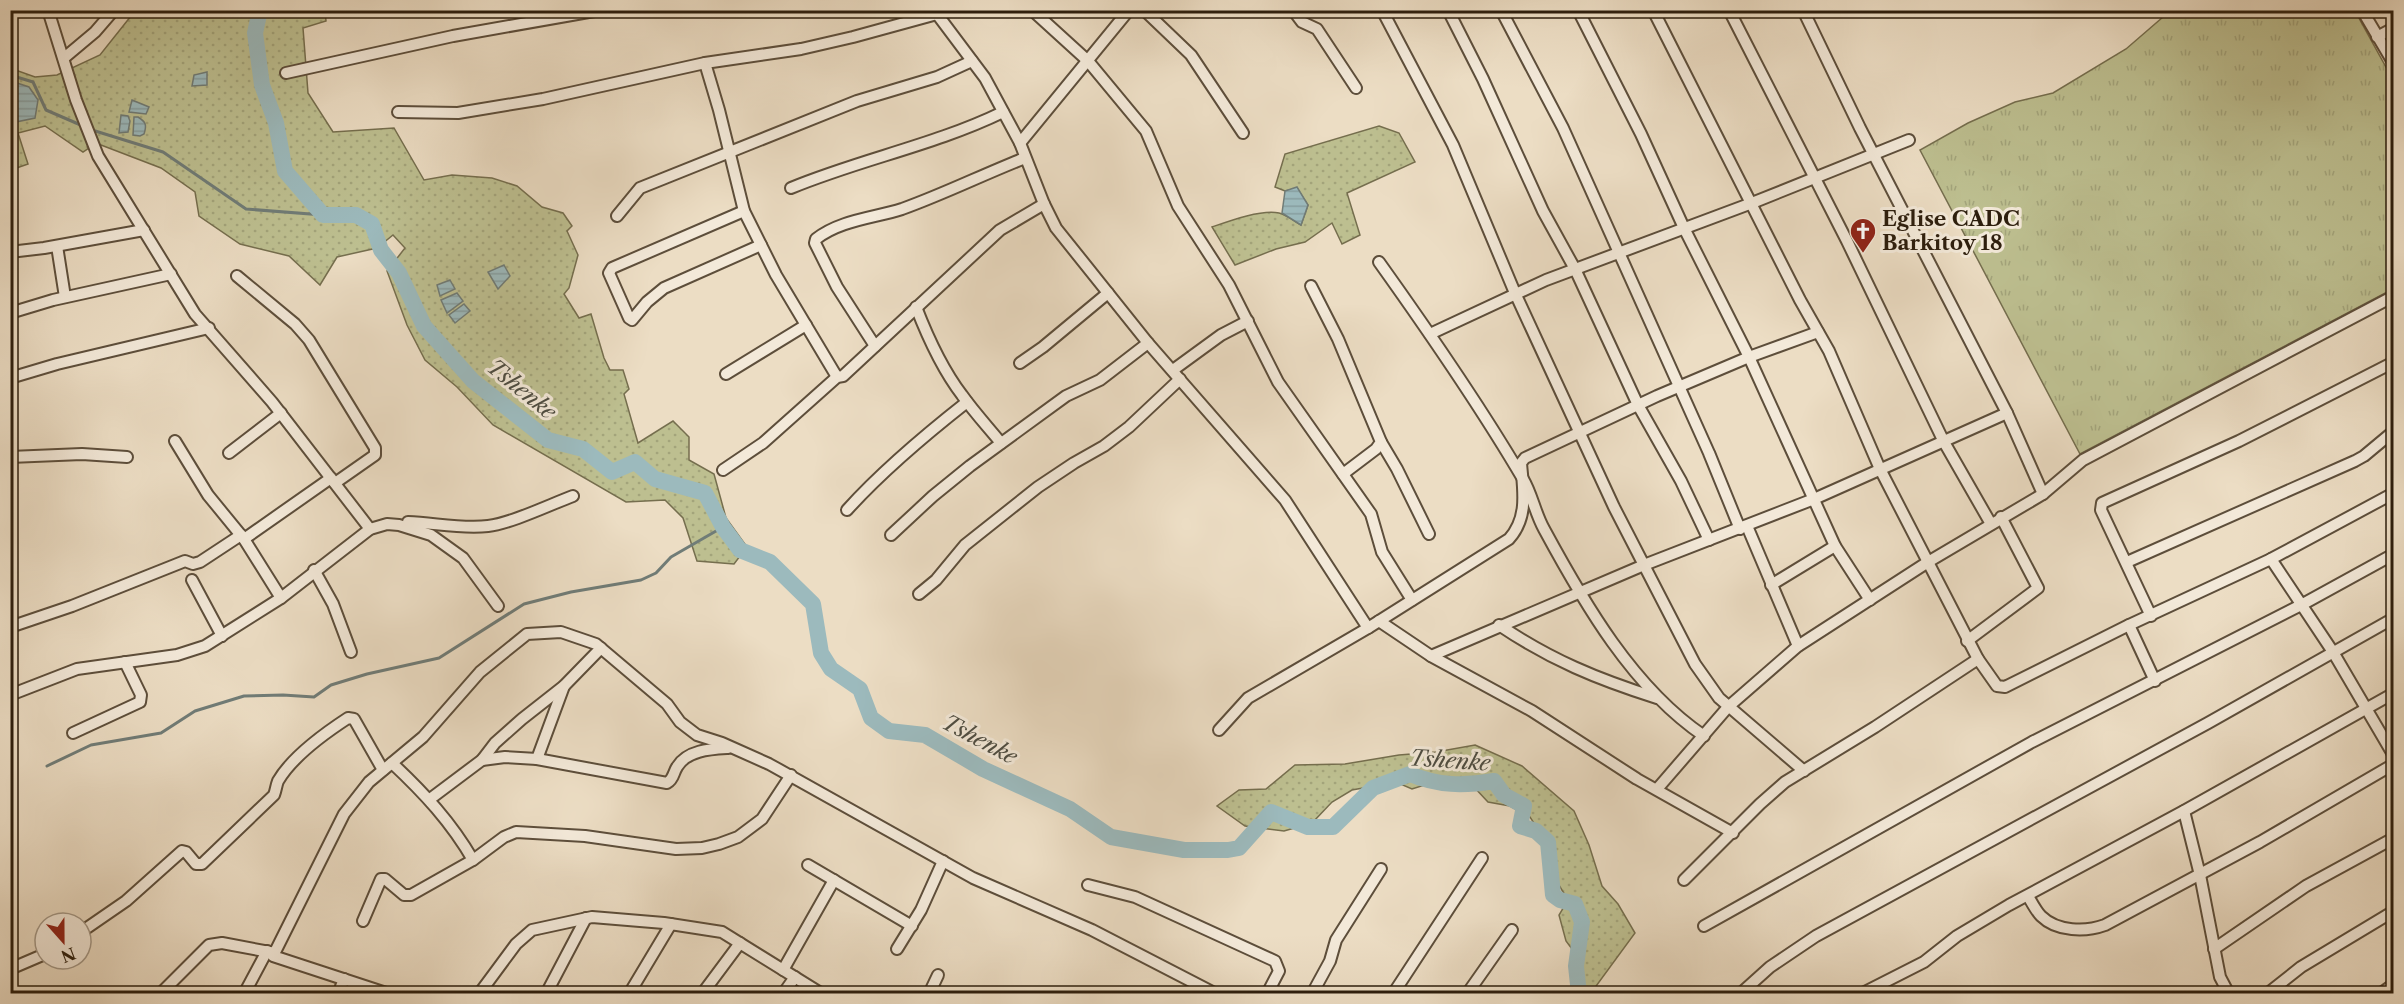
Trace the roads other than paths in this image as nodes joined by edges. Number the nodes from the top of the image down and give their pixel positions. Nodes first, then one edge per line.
1 (48, 10) edge
2 (114, 10) edge
3 (600, 10) edge
4 (1032, 10) edge
5 (1129, 10) edge
6 (1144, 10) edge
7 (1293, 10) edge
8 (1382, 10) edge
9 (1448, 10) edge
10 (1501, 10) edge
11 (1578, 10) edge
12 (1653, 10) edge
13 (1729, 10) edge
14 (1803, 10) edge
15 (2362, 10) edge
16 (935, 12) edge
17 (2394, 28) edge
18 (2377, 37) junction
19 (64, 58) junction
20 (972, 61) junction
21 (1088, 61) junction
22 (705, 63) junction
23 (2394, 64) edge
24 (286, 73) dead end
25 (1356, 88) dead end
26 (398, 112) dead end
27 (1004, 112) junction
28 (1243, 133) dead end
29 (1909, 141) dead end
30 (1020, 143) junction
31 (729, 153) junction
32 (1873, 154) junction
33 (1025, 158) junction
34 (1814, 177) junction
35 (790, 188) dead end
36 (1752, 203) junction
37 (1044, 204) junction
38 (744, 211) junction
39 (617, 216) dead end
40 (1684, 228) junction
41 (144, 230) junction
42 (761, 245) junction
43 (57, 246) junction
44 (10, 252) edge
45 (1617, 252) junction
46 (1379, 262) dead end
47 (1575, 269) junction
48 (171, 274) junction
49 (237, 276) dead end
50 (1311, 286) dead end
51 (1108, 293) junction
52 (1515, 293) junction
53 (2394, 296) edge
54 (66, 297) junction
55 (916, 307) junction
56 (10, 313) edge
57 (1248, 321) junction
58 (806, 325) junction
59 (209, 328) junction
60 (1818, 332) junction
61 (1430, 334) junction
62 (1148, 343) junction
63 (875, 345) junction
64 (1749, 357) junction
65 (2394, 362) edge
66 (1020, 363) dead end
67 (1173, 370) junction
68 (726, 374) dead end
69 (837, 377) junction
70 (10, 378) edge
71 (1180, 379) junction
72 (1678, 387) junction
73 (967, 402) junction
74 (1638, 405) junction
75 (281, 413) junction
76 (2007, 413) junction
77 (2394, 431) edge
78 (1580, 432) junction
79 (175, 441) dead end
80 (1381, 442) junction
81 (1944, 442) junction
82 (1001, 443) junction
83 (229, 453) dead end
84 (10, 457) edge
85 (127, 457) dead end
86 (1880, 469) junction
87 (723, 470) dead end
88 (1343, 474) junction
89 (332, 480) junction
90 (1524, 481) junction
91 (2394, 493) edge
92 (2043, 494) junction
93 (573, 496) dead end
94 (1814, 499) junction
95 (847, 510) dead end
96 (2001, 517) junction
97 (387, 524) junction
98 (1991, 524) junction
99 (1743, 527) junction
100 (370, 529) junction
101 (1429, 534) dead end
102 (891, 535) dead end
103 (242, 537) junction
104 (1709, 540) junction
105 (1835, 546) junction
106 (2394, 554) edge
107 (2271, 559) junction
108 (1928, 562) junction
109 (2127, 562) junction
110 (1644, 565) junction
111 (314, 570) junction
112 (192, 580) dead end
113 (1771, 585) junction
114 (1580, 592) junction
115 (919, 594) dead end
116 (281, 598) junction
117 (1413, 600) junction
118 (1870, 600) junction
119 (2303, 604) junction
120 (498, 606) dead end
121 (2151, 616) junction
122 (2394, 618) edge
123 (1379, 621) junction
124 (1499, 625) junction
125 (2129, 625) junction
126 (10, 627) edge
127 (1368, 628) junction
128 (222, 636) junction
129 (1967, 641) junction
130 (1798, 646) junction
131 (601, 648) junction
132 (351, 652) dead end
133 (2333, 652) junction
134 (1431, 656) junction
135 (1978, 659) junction
136 (125, 662) junction
137 (2155, 681) junction
138 (564, 686) junction
139 (2394, 693) edge
140 (10, 695) edge
141 (1657, 698) junction
142 (1728, 706) junction
143 (2366, 709) junction
144 (1219, 730) dead end
145 (74, 733) dead end
146 (1704, 736) junction
147 (732, 747) junction
148 (2394, 756) edge
149 (537, 759) junction
150 (482, 760) junction
151 (2394, 764) edge
152 (387, 766) junction
153 (1804, 771) junction
154 (791, 775) junction
155 (1658, 788) junction
156 (430, 799) junction
157 (2184, 811) junction
158 (1733, 833) junction
159 (2394, 838) edge
160 (1482, 858) dead end
161 (472, 860) junction
162 (943, 861) junction
163 (808, 865) dead end
164 (1381, 868) dead end
165 (2200, 875) junction
166 (834, 880) junction
167 (1684, 880) dead end
168 (1088, 885) dead end
169 (2028, 897) junction
170 (2394, 911) edge
171 (586, 918) junction
172 (363, 921) dead end
173 (93, 924) edge
174 (671, 924) junction
175 (912, 926) junction
176 (1704, 926) dead end
177 (1512, 930) dead end
178 (740, 943) junction
179 (897, 949) dead end
180 (2214, 949) junction
181 (271, 952) junction
182 (33, 959) edge
183 (10, 969) edge
184 (783, 969) junction
185 (938, 975) dead end
186 (795, 977) junction
187 (344, 979) junction
188 (2394, 984) edge
189 (160, 993) edge
190 (244, 993) edge
191 (338, 993) edge
192 (389, 993) edge
193 (479, 993) edge
194 (546, 993) edge
195 (629, 993) edge
196 (702, 993) edge
197 (783, 993) edge
198 (822, 993) edge
199 (929, 993) edge
200 (1216, 993) edge
201 (1267, 993) edge
202 (1312, 993) edge
203 (1393, 993) edge
204 (1467, 993) edge
205 (1740, 993) edge
206 (1861, 993) edge
207 (2229, 993) edge
208 (2267, 993) edge
209 (2379, 993) edge

1 - 19 street
2 - 19 street
3 - 24 street
4 - 21 street
5 - 21 street
6 - 28 street
7 - 25 street
8 - 52 street
9 - 47 street
10 - 45 street
11 - 40 street
12 - 36 street
13 - 34 street
14 - 32 street
15 - 18 street
16 - 20 street
16 - 22 street
17 - 18 street
18 - 23 street
19 - 41 street
20 - 27 street
20 - 31 street
21 - 30 street
21 - 57 street
22 - 26 street
22 - 31 street
27 - 30 street
27 - 35 street
29 - 32 street
30 - 33 street
31 - 38 street
31 - 39 street
32 - 34 street
32 - 76 street
33 - 37 street
33 - 63 street
34 - 36 street
34 - 81 street
36 - 40 street
36 - 60 street
37 - 51 street
37 - 55 street
38 - 42 street
38 - 42 street
40 - 45 street
40 - 64 street
41 - 43 street
41 - 48 street
42 - 58 street
43 - 44 street
43 - 54 street
45 - 47 street
45 - 72 street
46 - 61 street
47 - 52 street
47 - 74 street
48 - 54 street
48 - 59 street
49 - 89 street
50 - 80 street
51 - 62 street
51 - 66 street
52 - 61 street
52 - 78 street
53 - 92 street
54 - 56 street
55 - 63 street
55 - 73 street
57 - 67 street
57 - 88 street
58 - 68 street
58 - 69 street
59 - 70 street
59 - 75 street
60 - 64 street
60 - 86 street
61 - 90 street
62 - 67 street
62 - 82 street
63 - 69 street
64 - 72 street
64 - 94 street
65 - 109 street
67 - 71 street
69 - 87 street
71 - 115 street
71 - 127 street
72 - 74 street
72 - 99 street
73 - 82 street
73 - 95 street
74 - 78 street
74 - 104 street
75 - 83 street
75 - 89 street
76 - 81 street
76 - 92 street
77 - 109 street
78 - 90 street
78 - 110 street
79 - 103 street
80 - 88 street
80 - 101 street
81 - 86 street
81 - 98 street
82 - 102 street
84 - 85 street
86 - 94 street
86 - 108 street
88 - 117 street
89 - 100 street
89 - 103 street
90 - 114 street
90 - 117 street
91 - 107 street
92 - 96 street
93 - 97 street
94 - 99 street
94 - 105 street
96 - 98 street
96 - 129 street
97 - 100 street
97 - 120 street
98 - 108 street
99 - 104 street
99 - 113 street
100 - 111 street
103 - 116 street
103 - 126 street
104 - 110 street
105 - 113 street
105 - 118 street
106 - 119 street
107 - 119 street
107 - 121 street
108 - 118 street
108 - 129 street
109 - 121 street
110 - 114 street
110 - 142 street
111 - 116 street
111 - 132 street
112 - 128 street
113 - 130 street
114 - 124 street
114 - 141 street
116 - 128 street
117 - 123 street
118 - 130 street
119 - 133 street
119 - 137 street
121 - 125 street
122 - 133 street
123 - 127 street
123 - 134 street
124 - 134 street
124 - 141 street
125 - 135 street
125 - 137 street
127 - 144 street
128 - 136 street
129 - 135 street
130 - 142 street
131 - 138 street
131 - 147 street
131 - 152 street
133 - 143 street
133 - 205 street
134 - 155 street
135 - 153 street
136 - 140 street
136 - 145 street
137 - 176 street
138 - 149 street
138 - 150 street
139 - 143 street
141 - 146 street
142 - 146 street
142 - 153 street
143 - 148 street
143 - 157 street
146 - 155 street
147 - 149 street
147 - 154 street
149 - 150 street
150 - 156 street
151 - 165 street
152 - 156 street
152 - 173 street
152 - 181 street
153 - 158 street
154 - 161 street
154 - 162 street
155 - 158 street
156 - 161 street
157 - 165 street
157 - 169 street
158 - 167 street
159 - 180 street
160 - 203 street
161 - 172 street
162 - 175 street
162 - 200 street
163 - 166 street
164 - 202 street
165 - 169 street
165 - 180 street
166 - 175 street
166 - 184 street
168 - 201 street
169 - 206 street
170 - 208 street
171 - 174 street
171 - 193 street
171 - 194 street
174 - 178 street
174 - 195 street
175 - 179 street
177 - 204 street
178 - 184 street
178 - 196 street
180 - 207 street
181 - 187 street
181 - 189 street
181 - 190 street
182 - 183 street
184 - 186 street
185 - 199 street
186 - 197 street
186 - 198 street
187 - 191 street
187 - 192 street
188 - 209 street

